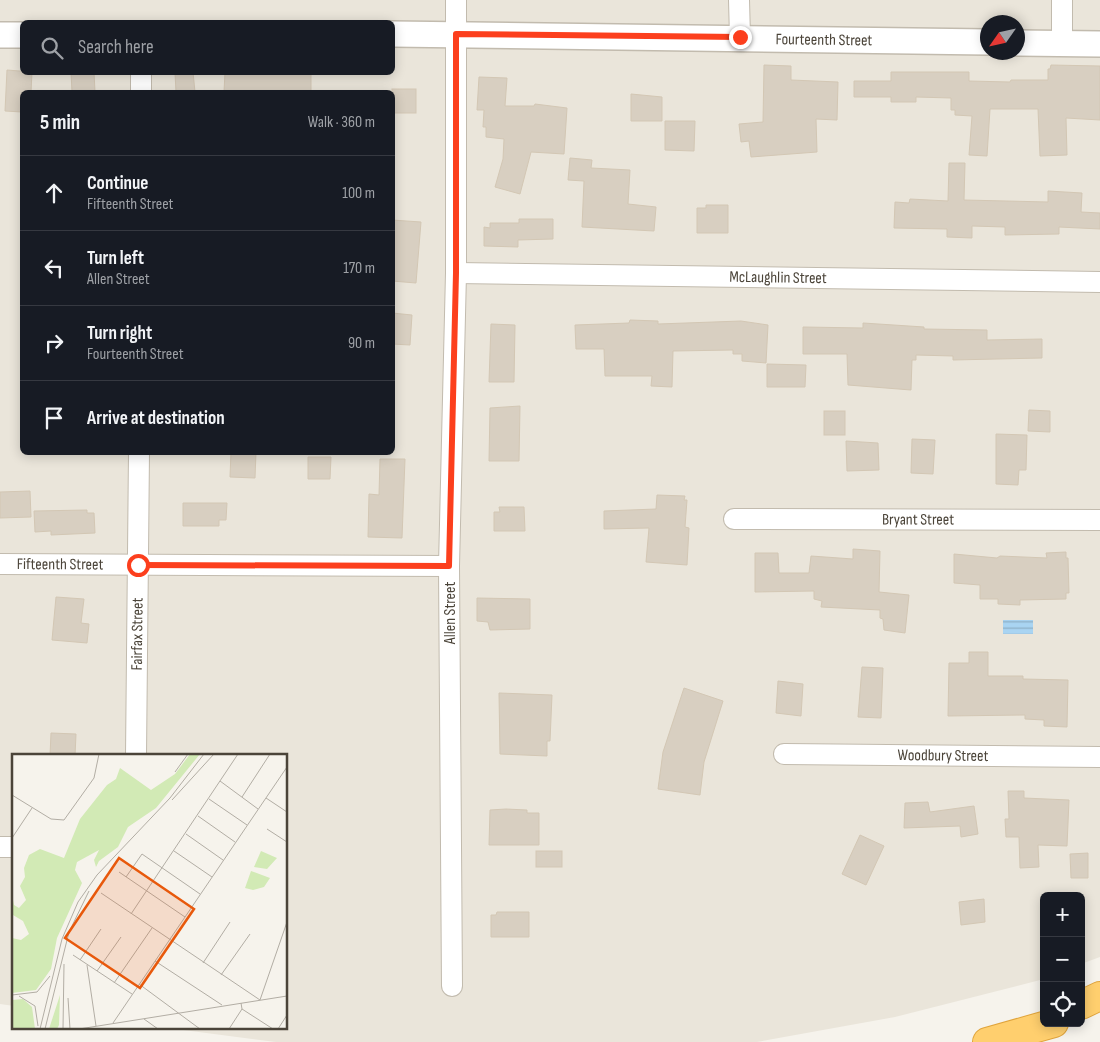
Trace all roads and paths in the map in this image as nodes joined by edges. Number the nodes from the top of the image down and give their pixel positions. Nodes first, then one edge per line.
1 (456, 0) edge
2 (739, 0) edge
3 (1062, 0) edge
4 (395, 34) edge
5 (456, 34) junction
6 (0, 35) edge
7 (20, 35) edge
8 (740, 37) junction
9 (980, 42) edge
10 (1025, 43) edge
11 (1062, 44) junction
12 (1100, 44) edge
13 (141, 75) edge
14 (141, 90) edge
15 (456, 273) junction
16 (1100, 282) edge
17 (139, 455) edge
18 (734, 519) dead end
19 (1100, 520) edge
20 (0, 564) edge
21 (138, 565) junction
22 (449, 566) junction
23 (136, 754) edge
24 (784, 754) dead end
25 (1100, 757) edge
26 (452, 986) dead end
27 (1100, 996) edge
28 (1085, 1003) edge
29 (1100, 1009) edge
30 (1085, 1014) edge
31 (1032, 1028) edge
32 (987, 1042) edge

1 - 5 street, Allen Street
2 - 8 street
3 - 11 street
4 - 5 street, Fourteenth Street
5 - 8 street, Fourteenth Street
5 - 15 street, Allen Street
6 - 7 street
8 - 9 street, Fourteenth Street
10 - 11 street
11 - 12 street
13 - 14 street
15 - 16 street, McLaughlin Street
15 - 22 street, Allen Street
17 - 21 street, Fairfax Street
18 - 19 street, Bryant Street
20 - 21 street, Fifteenth Street
21 - 22 street, Fifteenth Street
21 - 23 street, Fairfax Street
22 - 26 street, Allen Street
24 - 25 street, Woodbury Street
27 - 28 highway
29 - 30 highway
31 - 32 highway

